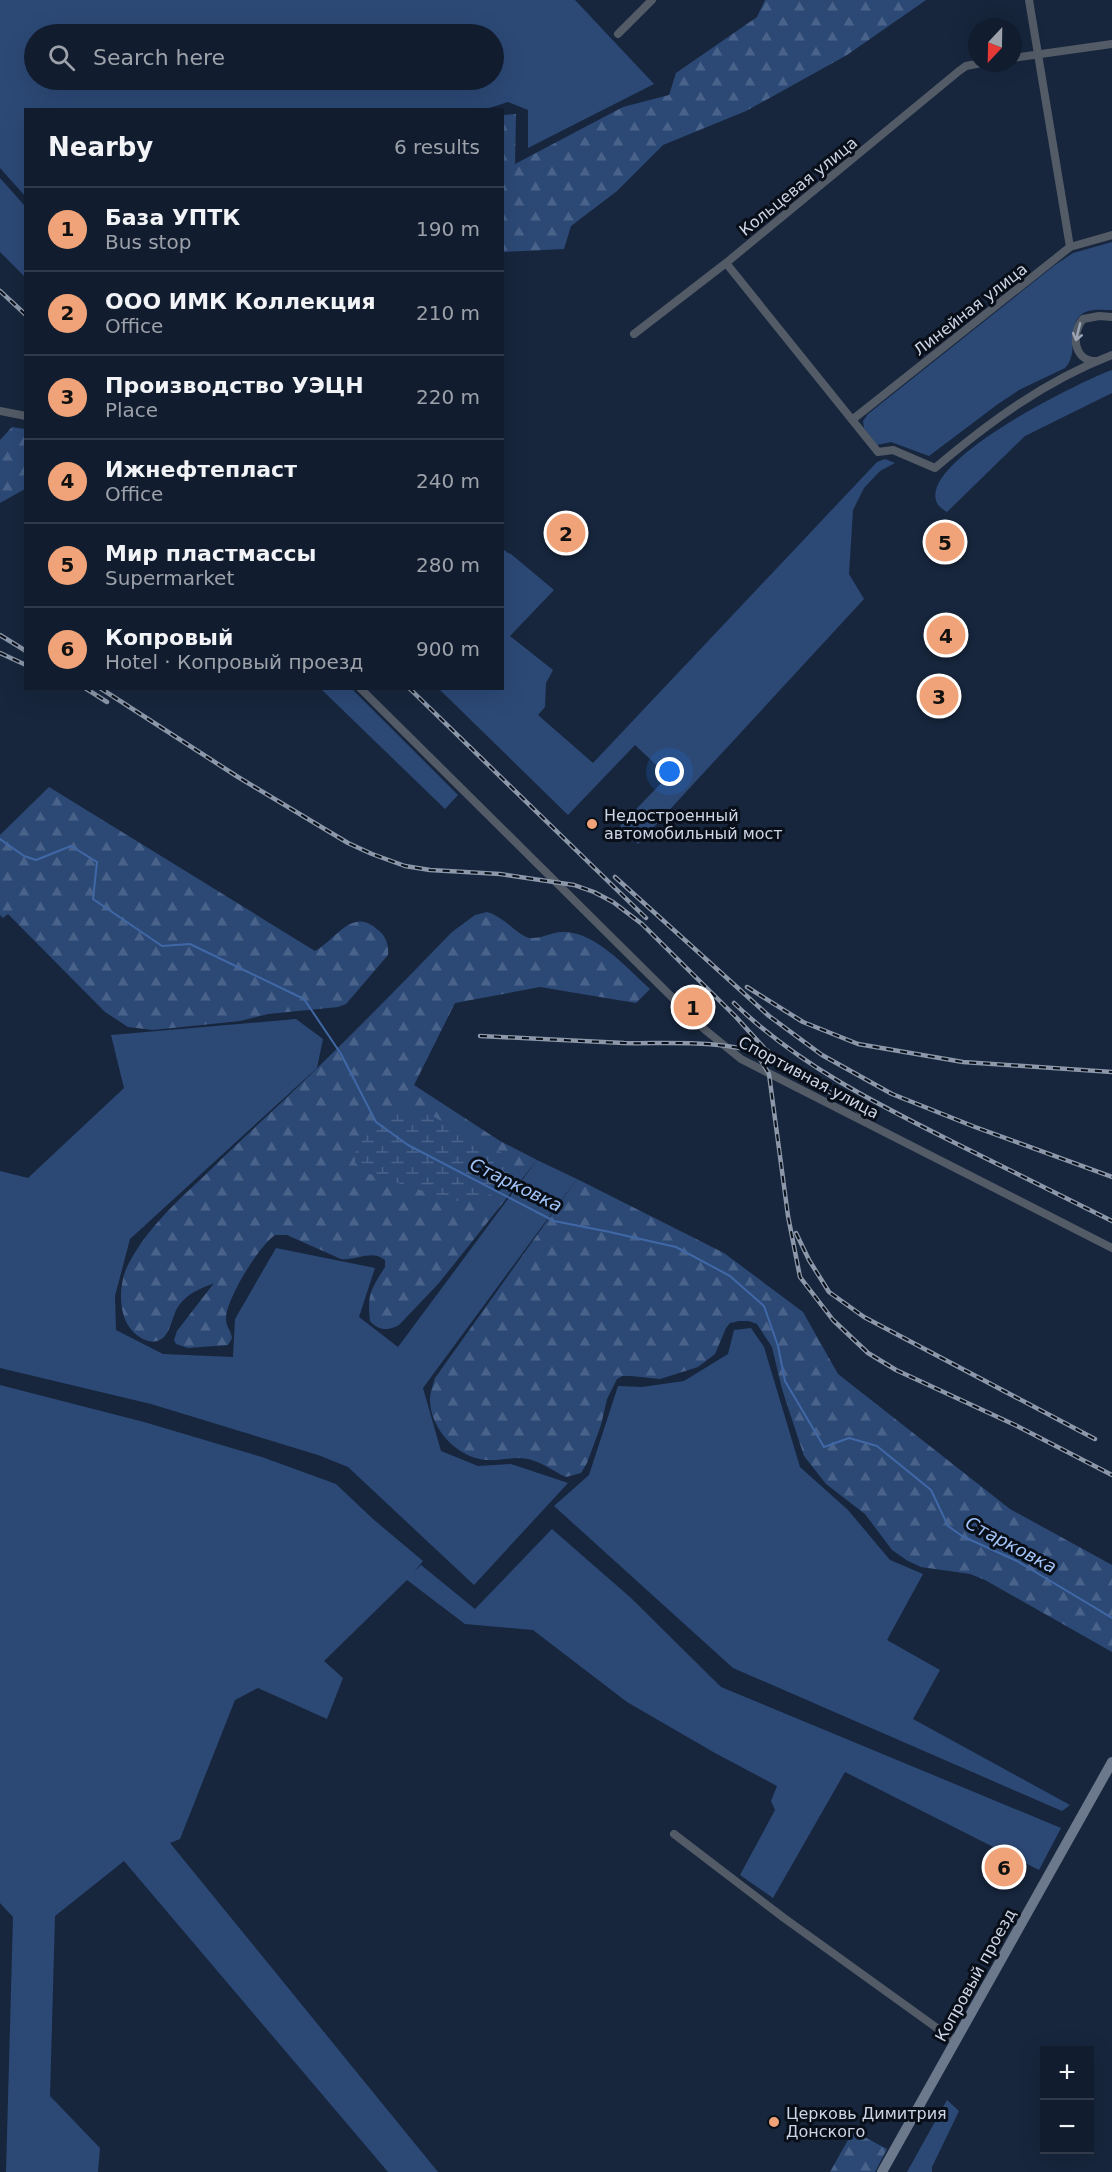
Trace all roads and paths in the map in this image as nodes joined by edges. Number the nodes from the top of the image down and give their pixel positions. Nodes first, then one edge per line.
1 (652, 0) edge
2 (1029, 0) edge
3 (618, 34) dead end
4 (1112, 44) edge
5 (1038, 54) junction
6 (1022, 57) edge
7 (968, 66) edge
8 (1112, 235) edge
9 (1070, 247) junction
10 (726, 263) junction
11 (1112, 316) edge
12 (634, 334) dead end
13 (1112, 355) edge
14 (1098, 361) junction
15 (0, 411) edge
16 (24, 416) edge
17 (852, 420) junction
18 (362, 690) edge
19 (1112, 1248) edge
20 (1112, 1762) edge
21 (674, 1834) dead end
22 (956, 2041) junction
23 (882, 2172) edge

1 - 3 street
2 - 5 street
4 - 5 street
5 - 6 street
5 - 9 street
7 - 10 street, Кольцевая улица
8 - 9 street, Линейная улица
9 - 17 street, Линейная улица
10 - 12 street, Кольцевая улица
10 - 17 street
11 -> 14 street
13 - 14 street
14 - 17 street
15 - 16 street
18 - 19 street, Спортивная улица
20 - 22 main road, Копровый проезд
21 - 22 street
22 - 23 main road, Копровый проезд

